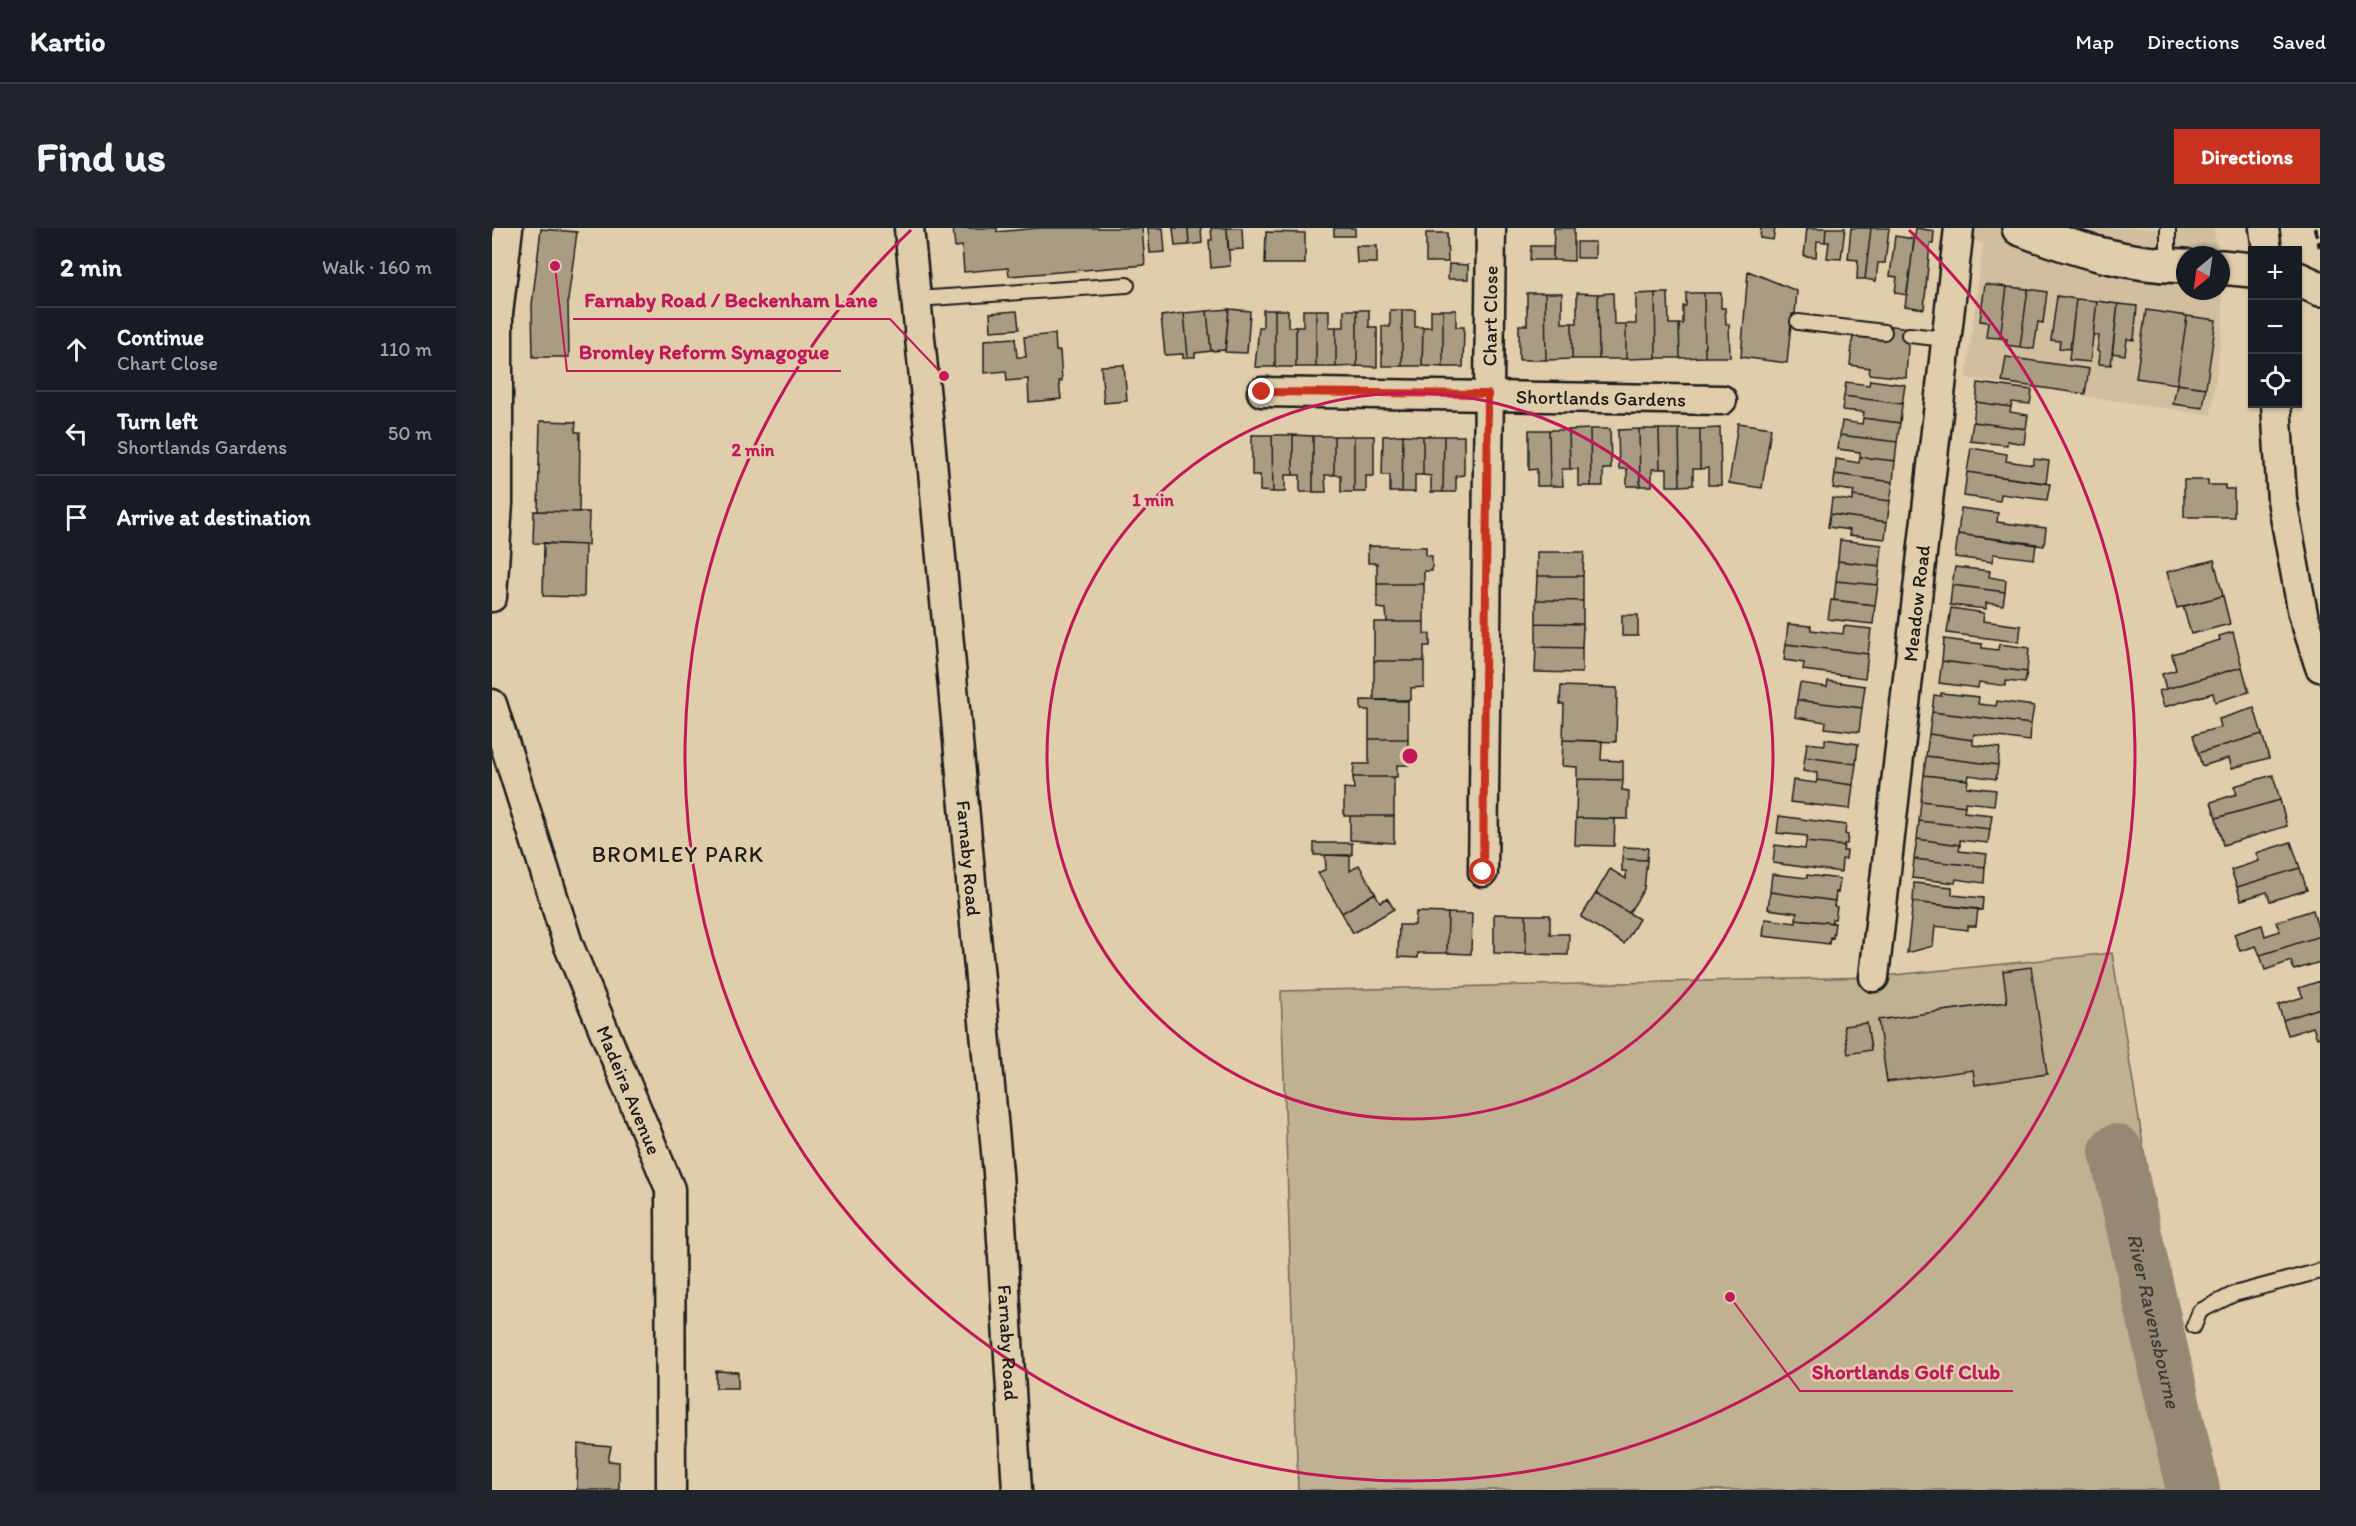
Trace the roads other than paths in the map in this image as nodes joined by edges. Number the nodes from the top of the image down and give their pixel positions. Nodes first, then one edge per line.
1 (508, 228) edge
2 (909, 228) edge
3 (1491, 228) edge
4 (1959, 228) edge
5 (2019, 228) edge
6 (2168, 228) edge
7 (2264, 228) edge
8 (2266, 246) edge
9 (2176, 266) edge
10 (2230, 268) edge
11 (2248, 270) edge
12 (2302, 281) edge
13 (1127, 285) dead end
14 (2320, 289) edge
15 (916, 299) junction
16 (1798, 322) dead end
17 (1884, 332) dead end
18 (1909, 335) dead end
19 (1946, 339) junction
20 (1262, 392) dead end
21 (1488, 394) junction
22 (1722, 400) dead end
23 (2276, 408) edge
24 (492, 597) edge
25 (2320, 667) edge
26 (492, 704) edge
27 (1483, 872) dead end
28 (1874, 977) dead end
29 (2320, 1271) edge
30 (2194, 1326) dead end
31 (671, 1490) edge
32 (1017, 1490) edge

1 - 24 street
2 - 15 street, Farnaby Road
3 - 21 street, Chart Close
4 - 19 street, Meadow Road
5 - 9 main road
6 - 9 lane
7 - 8 street
10 - 11 main road
12 - 14 main road
13 - 15 lane
15 - 32 street, Farnaby Road
16 - 17 lane
18 - 19 lane
19 - 28 street, Meadow Road
20 - 21 street, Shortlands Gardens
21 - 22 street, Shortlands Gardens
21 - 27 street, Chart Close
23 - 25 street
26 - 31 street, Madeira Avenue
29 - 30 lane

